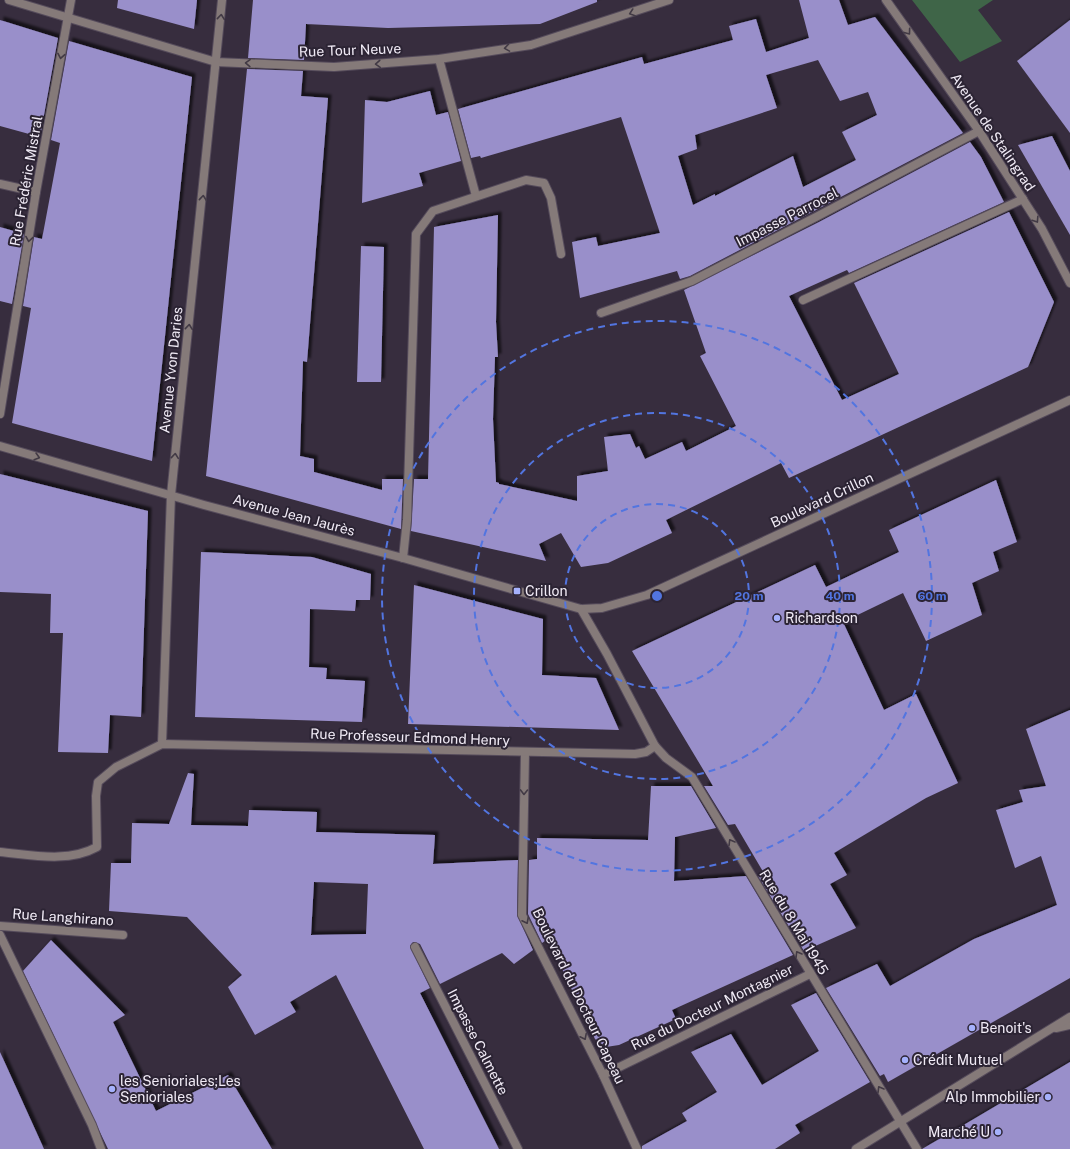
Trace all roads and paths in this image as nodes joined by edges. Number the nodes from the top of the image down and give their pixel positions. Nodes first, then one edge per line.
1 (9, 0) edge
2 (71, 0) edge
3 (222, 0) edge
4 (669, 0) edge
5 (886, 0) edge
6 (68, 18) junction
7 (439, 59) junction
8 (216, 62) junction
9 (979, 131) junction
10 (0, 184) edge
11 (36, 192) junction
12 (476, 196) junction
13 (1023, 199) junction
14 (561, 254) dead end
15 (1070, 283) edge
16 (804, 300) dead end
17 (601, 313) dead end
18 (1070, 400) edge
19 (0, 414) edge
20 (0, 446) edge
21 (171, 495) junction
22 (403, 558) junction
23 (580, 609) junction
24 (162, 744) junction
25 (655, 746) junction
26 (525, 753) junction
27 (0, 852) edge
28 (0, 926) edge
29 (0, 935) edge
30 (123, 935) dead end
31 (415, 947) dead end
32 (810, 974) junction
33 (1070, 1017) edge
34 (1070, 1025) edge
35 (1050, 1030) junction
36 (603, 1075) junction
37 (900, 1122) junction
38 (101, 1149) edge
39 (518, 1149) edge
40 (636, 1149) edge
41 (856, 1149) edge
42 (917, 1149) edge

1 - 6 street, Rue Tour Neuve
2 - 6 street, Rue Frédéric Mistral
8 -> 3 street, Avenue Yvon Daries
4 -> 7 street, Rue Tour Neuve
5 -> 9 street, Avenue de Stalingrad
6 - 8 street, Rue Tour Neuve
6 -> 11 street, Rue Frédéric Mistral
7 -> 8 street, Rue Tour Neuve
7 - 12 street
21 -> 8 street, Avenue Yvon Daries
9 - 13 street, Avenue de Stalingrad
9 - 17 street, Impasse Parrocel
10 - 11 street
11 -> 19 street, Rue Frédéric Mistral
12 - 14 street
12 - 22 street
13 -> 15 street, Avenue de Stalingrad
13 - 16 street
18 - 23 street, Boulevard Crillon
20 -> 21 street, Avenue Jean Jaurès
21 - 22 street, Avenue Jean Jaurès
21 - 24 street, Avenue Yvon Daries
22 - 23 street, Avenue Jean Jaurès
23 - 25 street, Rue du 8 Mai 1945
24 - 26 street, Rue Professeur Edmond Henry
24 - 27 street
25 - 26 street, Rue Professeur Edmond Henry
32 -> 25 street, Rue du 8 Mai 1945
26 -> 36 street, Boulevard du Docteur Capeau
28 - 30 street, Rue Langhirano
29 - 38 street
31 - 39 street, Impasse Calmette
32 - 36 street, Rue du Docteur Montagnier
37 -> 32 street, Rue du 8 Mai 1945
33 - 35 street
34 - 35 street
35 - 37 street
36 - 40 street, Boulevard du Docteur Capeau
37 - 41 street
37 - 42 street, Rue du 8 Mai 1945

